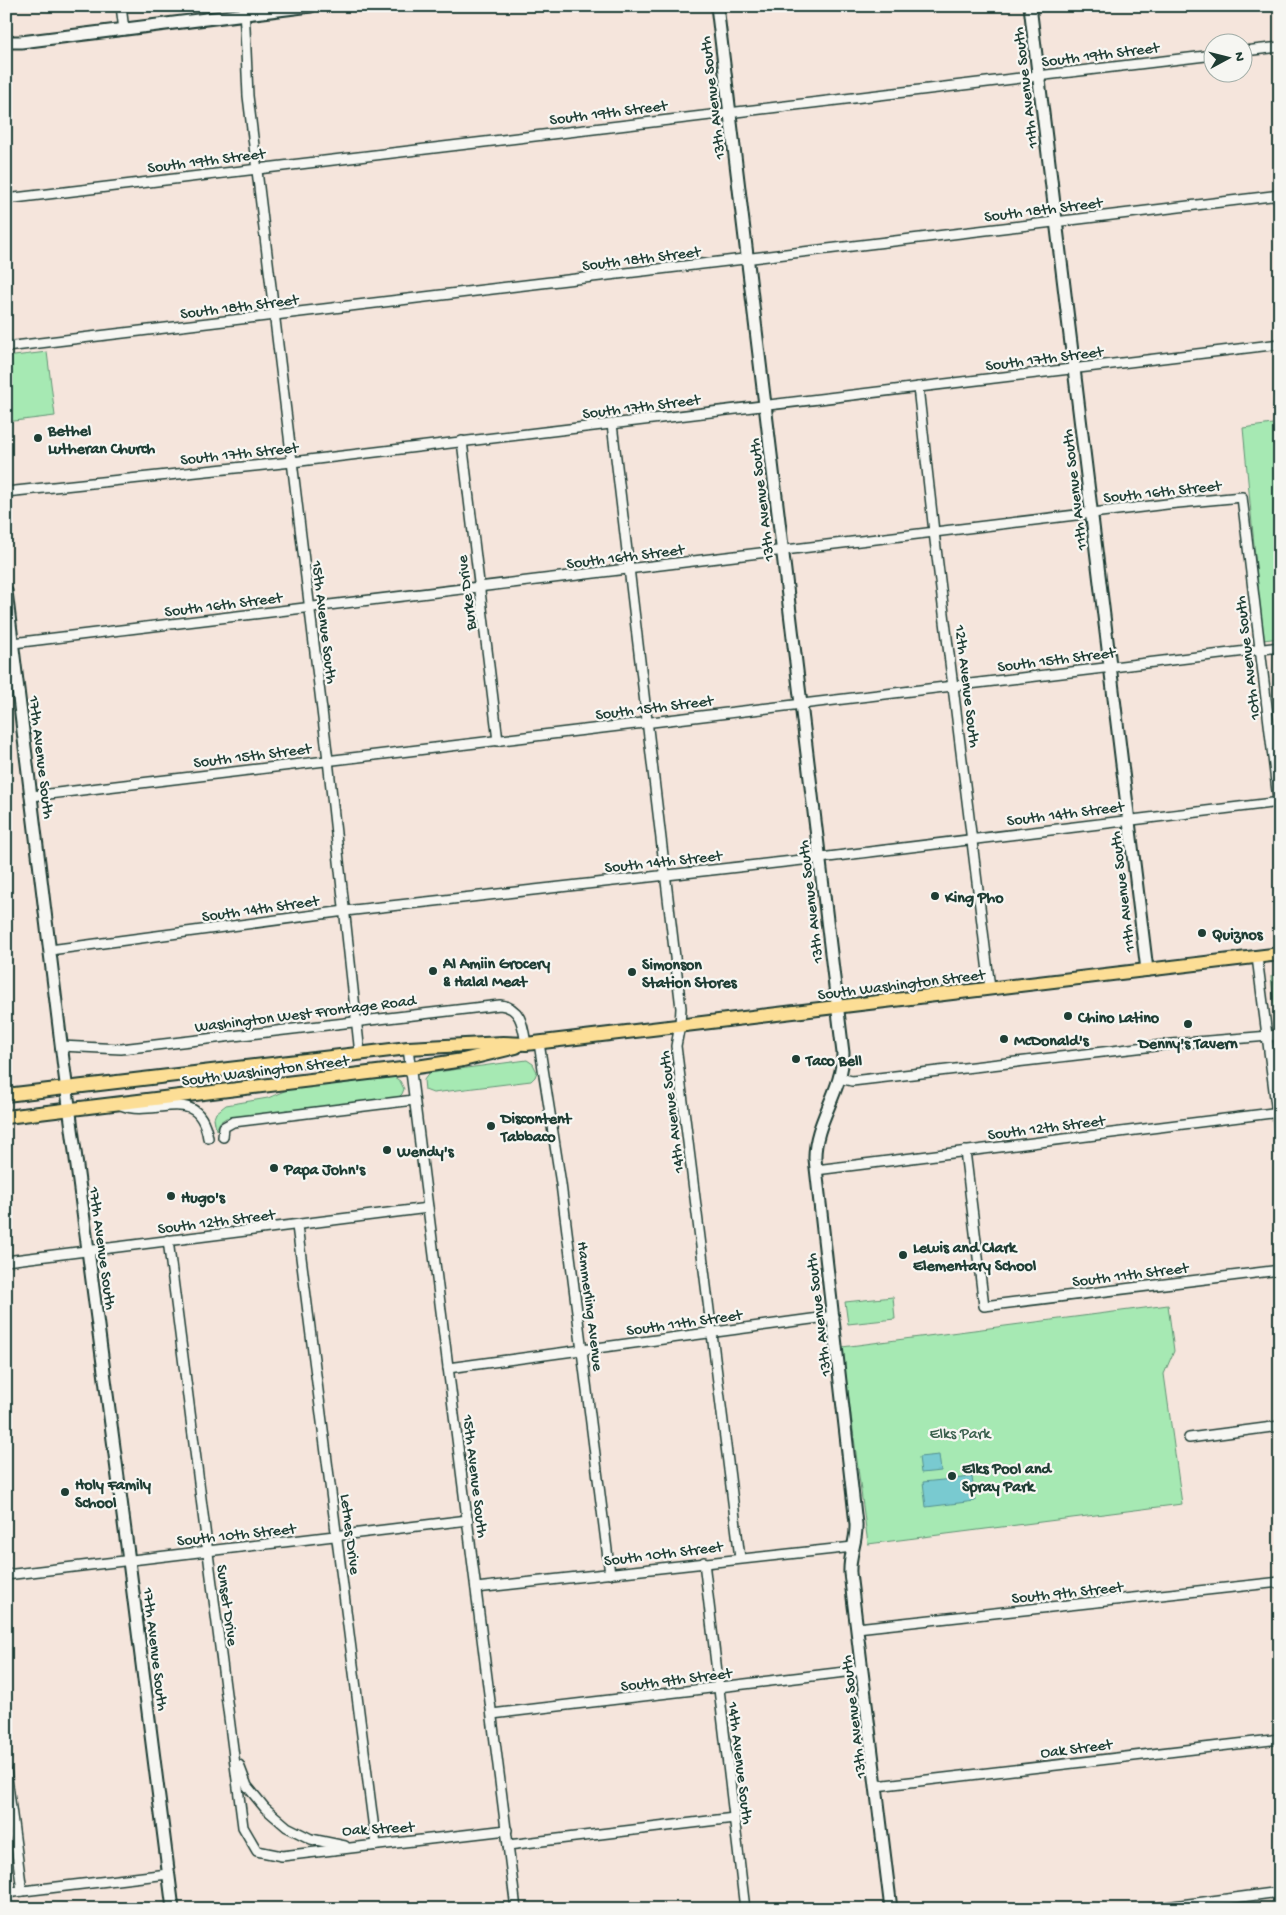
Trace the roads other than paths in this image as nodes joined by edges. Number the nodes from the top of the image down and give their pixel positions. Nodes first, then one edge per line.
1 (121, 6) edge
2 (311, 6) edge
3 (717, 6) edge
4 (1030, 6) edge
5 (244, 10) edge
6 (124, 30) junction
7 (6, 42) edge
8 (1280, 47) edge
9 (1254, 50) edge
10 (1204, 56) edge
11 (1039, 76) junction
12 (729, 112) junction
13 (257, 168) junction
14 (1280, 195) edge
15 (6, 200) edge
16 (1057, 222) junction
17 (747, 259) junction
18 (275, 316) junction
19 (1280, 344) edge
20 (6, 347) edge
21 (1075, 368) junction
22 (918, 387) junction
23 (764, 405) junction
24 (612, 424) junction
25 (462, 441) junction
26 (292, 462) junction
27 (6, 492) edge
28 (1242, 496) joint
29 (1092, 513) junction
30 (934, 532) junction
31 (782, 551) junction
32 (630, 569) junction
33 (480, 587) junction
34 (6, 591) edge
35 (309, 608) junction
36 (13, 643) junction
37 (1280, 647) edge
38 (1260, 649) junction
39 (1110, 666) junction
40 (954, 686) junction
41 (800, 703) junction
42 (648, 722) junction
43 (498, 741) junction
44 (328, 760) junction
45 (32, 796) junction
46 (1279, 802) edge
47 (1280, 816) edge
48 (1129, 820) junction
49 (972, 838) junction
50 (820, 858) junction
51 (666, 874) junction
52 (345, 910) junction
53 (50, 950) junction
54 (1280, 954) edge
55 (1256, 956) junction
56 (1147, 970) junction
57 (990, 988) junction
58 (838, 1008) junction
59 (356, 1021) junction
60 (680, 1025) junction
61 (1280, 1035) edge
62 (1266, 1036) junction
63 (532, 1043) junction
64 (61, 1046) junction
65 (408, 1048) junction
66 (360, 1054) junction
67 (410, 1068) junction
68 (840, 1078) junction
69 (67, 1089) junction
70 (6, 1090) edge
71 (30, 1093) junction
72 (6, 1095) edge
73 (414, 1100) junction
74 (118, 1104) junction
75 (69, 1110) junction
76 (1279, 1112) edge
77 (6, 1117) edge
78 (223, 1136) dead end
79 (1280, 1137) edge
80 (208, 1138) dead end
81 (965, 1151) junction
82 (816, 1170) junction
83 (428, 1208) junction
84 (297, 1226) junction
85 (168, 1240) junction
86 (88, 1250) junction
87 (6, 1261) edge
88 (1280, 1270) edge
89 (834, 1316) junction
90 (712, 1333) junction
91 (583, 1350) junction
92 (448, 1368) junction
93 (1280, 1426) edge
94 (1189, 1438) dead end
95 (468, 1520) junction
96 (337, 1537) junction
97 (853, 1547) junction
98 (206, 1551) junction
99 (740, 1558) junction
100 (129, 1560) junction
101 (704, 1562) junction
102 (610, 1574) junction
103 (6, 1575) edge
104 (1280, 1582) edge
105 (476, 1588) junction
106 (857, 1628) junction
107 (862, 1670) junction
108 (717, 1688) junction
109 (492, 1714) junction
110 (1280, 1739) edge
111 (234, 1752) junction
112 (6, 1770) edge
113 (876, 1786) junction
114 (734, 1818) junction
115 (507, 1830) junction
116 (508, 1845) junction
117 (376, 1846) junction
118 (168, 1874) junction
119 (22, 1891) junction
120 (1280, 1892) edge
121 (6, 1893) edge
122 (173, 1909) edge
123 (516, 1909) edge
124 (745, 1909) edge
125 (891, 1909) edge
126 (1150, 1909) edge

1 - 6 street
2 - 5 street
3 - 12 street, 13th Avenue South
4 - 11 street, 11th Avenue South
5 - 6 street
5 - 13 street, 15th Avenue South
6 - 7 street
8 - 9 street
10 - 11 street, South 19th Street
11 - 12 street, South 19th Street
11 - 16 street, 11th Avenue South
12 - 13 street, South 19th Street
12 - 17 street, 13th Avenue South
13 - 15 street, South 19th Street
13 - 18 street, 15th Avenue South
14 - 16 street, South 18th Street
16 - 17 street, South 18th Street
16 - 21 street, 11th Avenue South
17 - 18 street, South 18th Street
17 - 23 street, 13th Avenue South
18 - 20 street, South 18th Street
18 - 26 street, 15th Avenue South
19 - 21 street, South 17th Street
21 - 22 street, South 17th Street
21 - 29 street, 11th Avenue South
22 - 23 street, South 17th Street
22 - 30 street, 12th Avenue South
23 - 24 street, South 17th Street
23 - 31 street, 13th Avenue South
24 - 25 street, South 17th Street
24 - 32 street, 14th Avenue South
25 - 26 street, South 17th Street
25 - 33 street, Burke Drive
26 - 27 street, South 17th Street
26 - 35 street, 15th Avenue South
28 - 29 street, South 16th Street
28 - 38 street, 10th Avenue South
29 - 30 street, South 16th Street
29 - 39 street, 11th Avenue South
30 - 31 street, South 16th Street
30 - 40 street, 12th Avenue South
31 - 32 street, South 16th Street
31 - 41 street, 13th Avenue South
32 - 33 street, South 16th Street
32 - 42 street, 14th Avenue South
33 - 35 street, South 16th Street
33 - 43 street, Burke Drive
34 - 36 street, 17th Avenue South
35 - 36 street, South 16th Street
35 - 44 street, 15th Avenue South
36 - 45 street, 17th Avenue South
37 - 38 street, South 15th Street
38 - 39 street, South 15th Street
38 - 46 street, 10th Avenue South
39 - 40 street, South 15th Street
39 - 48 street, 11th Avenue South
40 - 41 street, South 15th Street
40 - 49 street, 12th Avenue South
41 - 42 street, South 15th Street
41 - 50 street, 13th Avenue South
42 - 43 street, South 15th Street
42 - 51 street, 14th Avenue South
43 - 44 street, South 15th Street
44 - 45 street, South 15th Street
44 - 52 street, 15th Avenue South
45 - 53 street, 17th Avenue South
46 - 47 street, 10th Avenue South
46 - 48 street, South 14th Street
48 - 49 street, South 14th Street
48 - 56 street, 11th Avenue South
49 - 50 street, South 14th Street
49 - 57 street, 12th Avenue South
50 - 51 street, South 14th Street
50 - 58 street, 13th Avenue South
51 - 52 street, South 14th Street
51 - 60 street, 14th Avenue South
52 - 53 street, South 14th Street
52 - 59 street, 15th Avenue South
53 - 64 street, 17th Avenue South
54 - 55 main road, South Washington Street
55 - 56 main road, South Washington Street
55 - 62 street
56 - 57 main road, South Washington Street
57 - 58 main road, South Washington Street
58 - 60 main road, South Washington Street
58 - 68 street, 13th Avenue South
59 - 63 street, Washington West Frontage Road
59 - 64 street, Washington West Frontage Road
59 - 66 street, 15th Avenue South
60 - 63 main road, South Washington Street
60 - 90 street, 14th Avenue South
61 - 62 street
62 - 68 street
62 - 76 street
63 - 65 main road, South Washington Street
63 - 67 main road, South Washington Street
63 - 91 street, Hammerling Avenue
64 - 69 street, 17th Avenue South
65 - 66 main road, South Washington Street
65 - 67 street, 15th Avenue South
66 - 69 main road, South Washington Street
67 - 73 street, 15th Avenue South
67 - 74 main road, South Washington Street
68 - 82 street, 13th Avenue South
69 - 71 main road, South Washington Street
69 - 75 street, 17th Avenue South
70 - 71 street
71 - 72 main road, South Washington Street
73 - 78 street
73 - 83 street, 15th Avenue South
74 - 75 main road, South Washington Street
74 - 80 street
75 - 77 main road, South Washington Street
75 - 86 street, 17th Avenue South
76 - 79 street
76 - 81 street, South 12th Street
81 - 82 street, South 12th Street
81 - 88 street, South 11th Street
82 - 89 street, 13th Avenue South
83 - 84 street, South 12th Street
83 - 92 street, 15th Avenue South
84 - 85 street, South 12th Street
84 - 96 street, Letnes Drive
85 - 86 street, South 12th Street
85 - 98 street, Sunset Drive
86 - 87 street, South 12th Street
86 - 100 street, 17th Avenue South
89 - 90 street, South 11th Street
89 - 97 street, 13th Avenue South
90 - 91 street, South 11th Street
90 - 99 street, 14th Avenue South
91 - 92 street, South 11th Street
91 - 102 street, Hammerling Avenue
92 - 95 street, 15th Avenue South
93 - 94 street
95 - 96 street, South 10th Street
95 - 105 street, 15th Avenue South
96 - 98 street, South 10th Street
96 - 117 street, Letnes Drive
97 - 99 street, South 10th Street
97 - 106 street, 13th Avenue South
98 - 100 street, South 10th Street
98 - 111 street, Sunset Drive
99 - 101 street, South 10th Street
100 - 103 street, South 10th Street
100 - 118 street, 17th Avenue South
101 - 102 street, South 10th Street
101 - 108 street, 14th Avenue South
102 - 105 street, South 10th Street
104 - 106 street, South 9th Street
105 - 109 street, 15th Avenue South
106 - 107 street, 13th Avenue South
107 - 108 street, South 9th Street
107 - 113 street, 13th Avenue South
108 - 109 street, South 9th Street
108 - 114 street, 14th Avenue South
109 - 115 street, 15th Avenue South
110 - 113 street, Oak Street
111 - 117 street, Oak Street
111 - 117 street, Sunset Drive
112 - 119 street
113 - 125 street, 13th Avenue South
114 - 116 street
114 - 124 street, 14th Avenue South
115 - 116 street, 15th Avenue South
115 - 117 street, Oak Street
116 - 123 street, 15th Avenue South
118 - 119 street
118 - 122 street, 17th Avenue South
119 - 121 street
120 - 126 street

